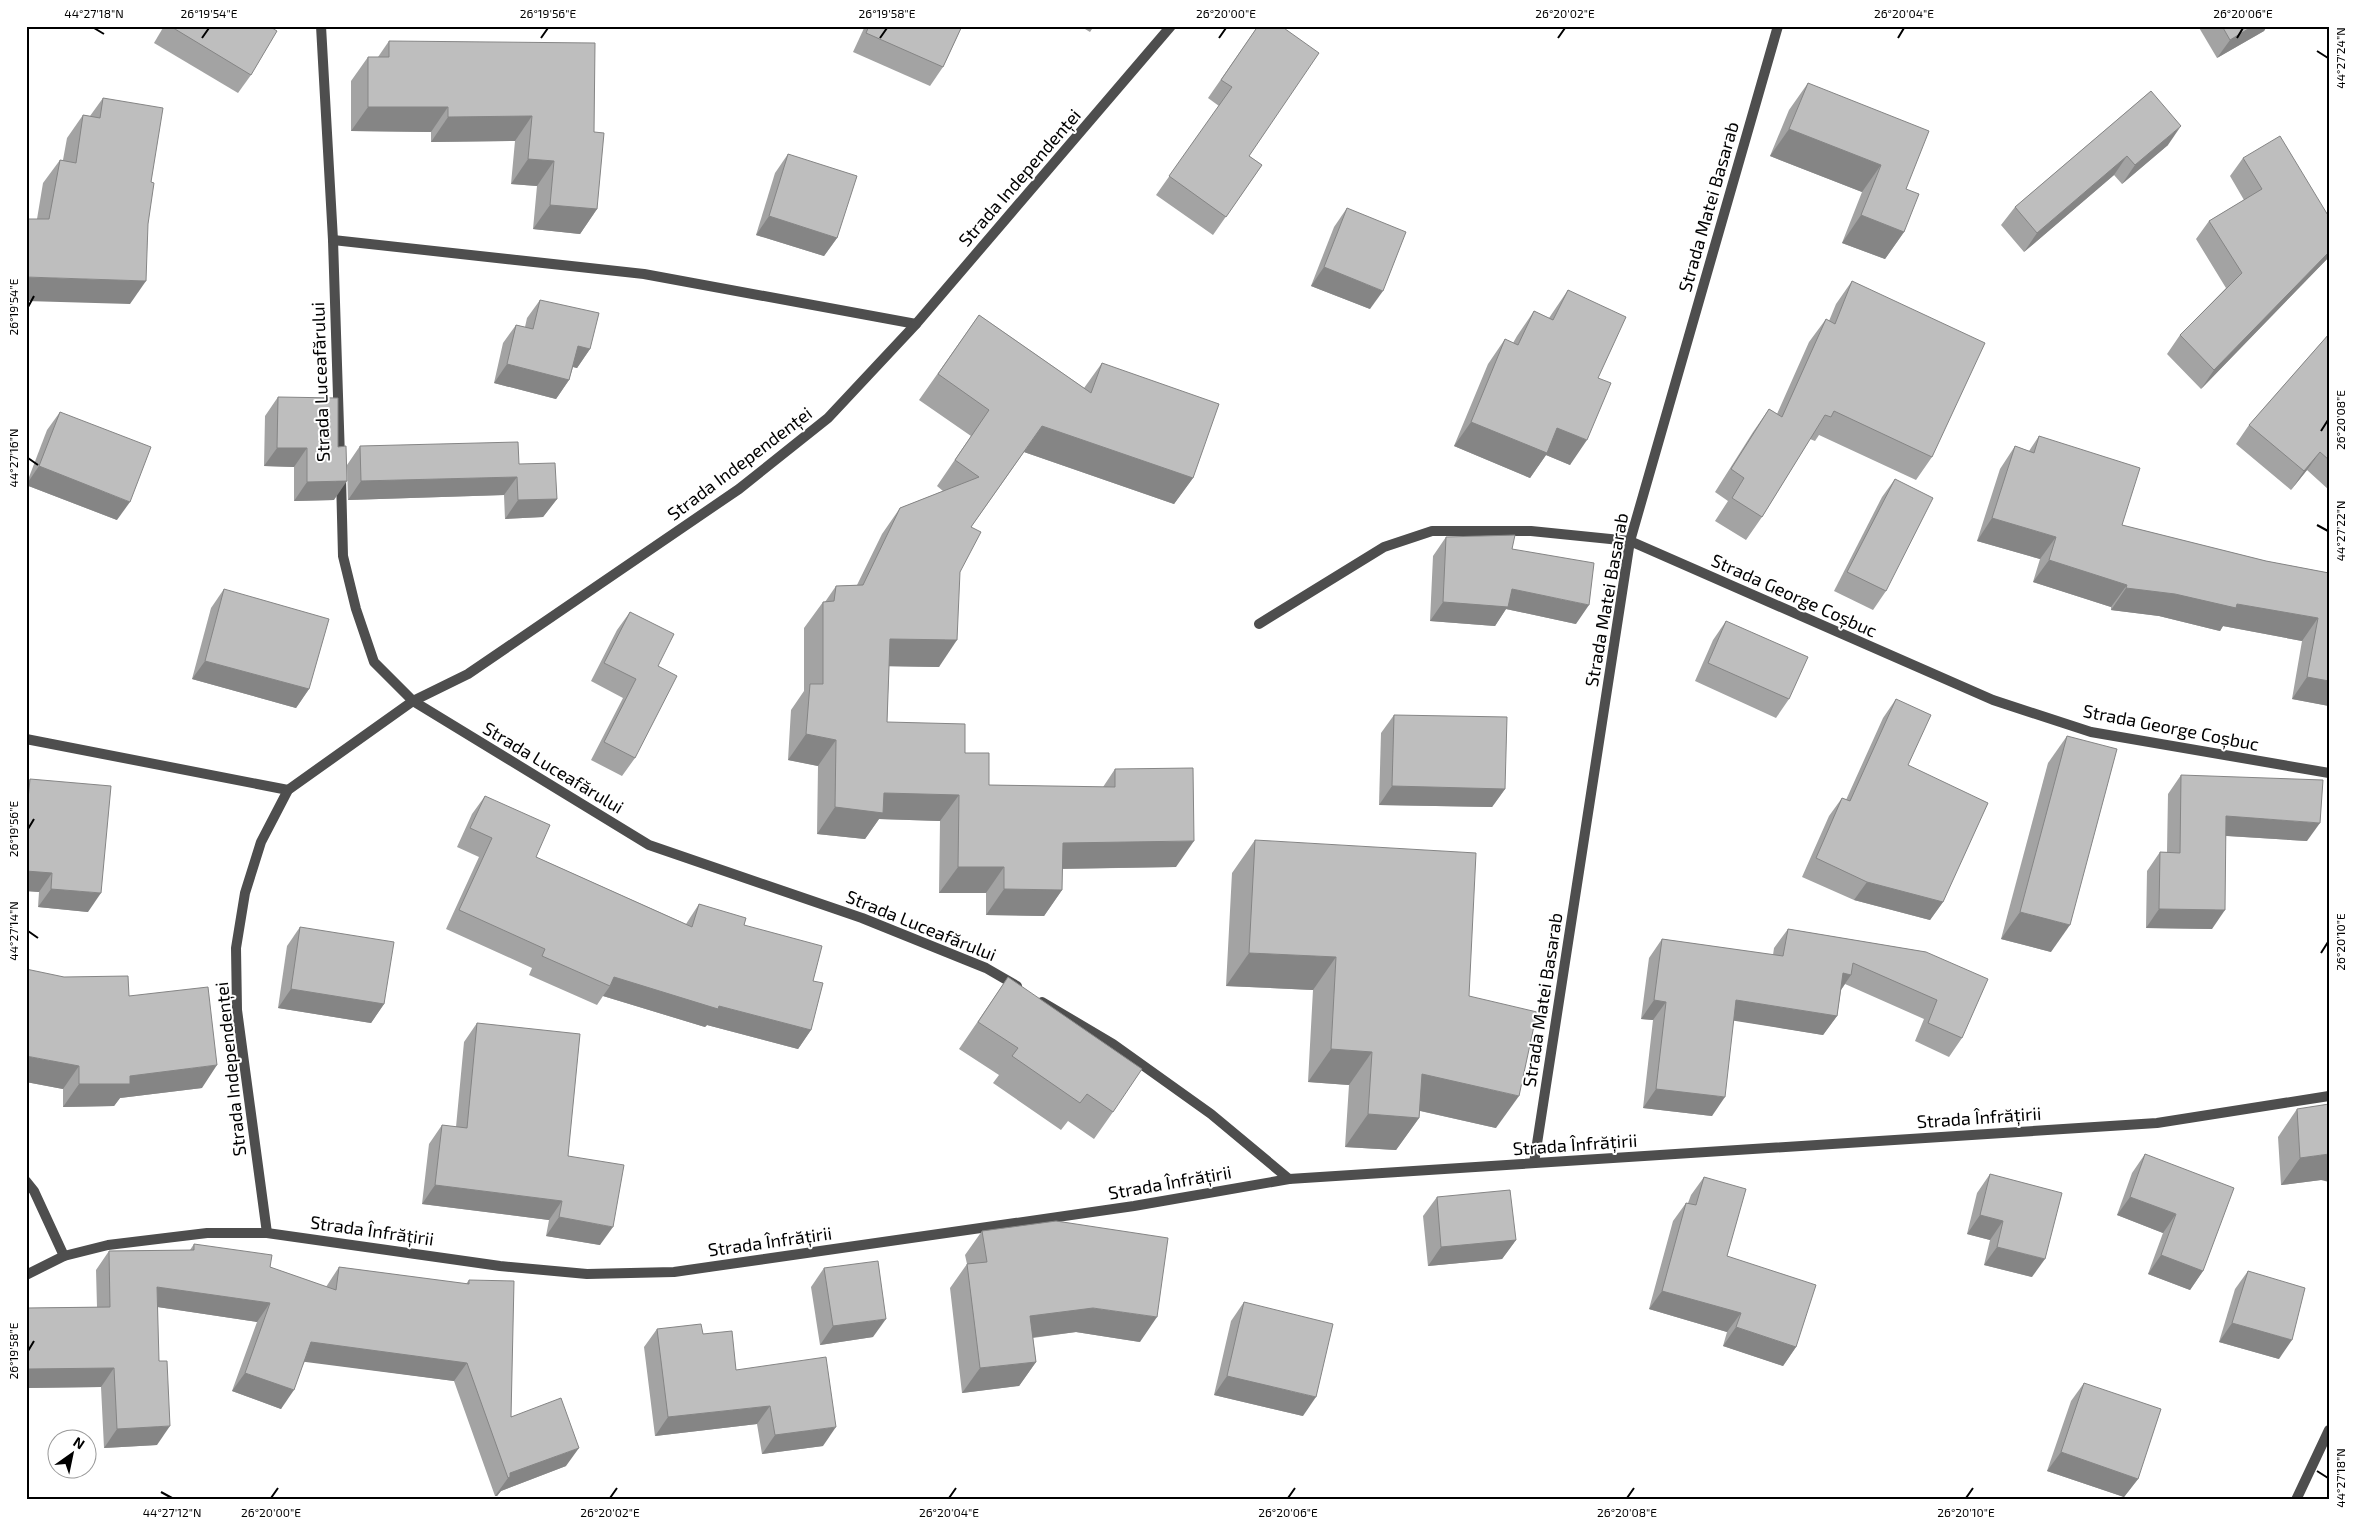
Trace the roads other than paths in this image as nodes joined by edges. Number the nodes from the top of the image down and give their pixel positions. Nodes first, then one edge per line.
1 (321, 26) edge
2 (1171, 26) edge
3 (1778, 26) edge
4 (333, 240) junction
5 (916, 324) junction
6 (1630, 540) junction
7 (1260, 624) dead end
8 (413, 701) junction
9 (26, 739) edge
10 (2329, 772) edge
11 (288, 790) junction
12 (2329, 1096) edge
13 (1534, 1164) junction
14 (1289, 1179) junction
15 (26, 1181) edge
16 (268, 1233) junction
17 (64, 1256) junction
18 (26, 1274) edge
19 (2329, 1430) edge
20 (2296, 1500) edge

1 - 4 street, Strada Luceafărului
2 - 5 street, Strada Independenței
3 - 6 street, Strada Matei Basarab
4 - 5 street
4 - 8 street, Strada Luceafărului
5 - 8 street, Strada Independenței
6 - 7 street, Strada George Coșbuc
6 - 10 street, Strada George Coșbuc
6 - 13 street, Strada Matei Basarab
8 - 11 street, Strada Independenței
8 - 14 street, Strada Luceafărului
9 - 11 street
11 - 16 street, Strada Independenței
12 - 13 street, Strada Înfrățirii
13 - 14 street, Strada Înfrățirii
14 - 16 street, Strada Înfrățirii
15 - 17 street
16 - 17 street, Strada Înfrățirii
17 - 18 street, Strada Înfrățirii
19 - 20 street

